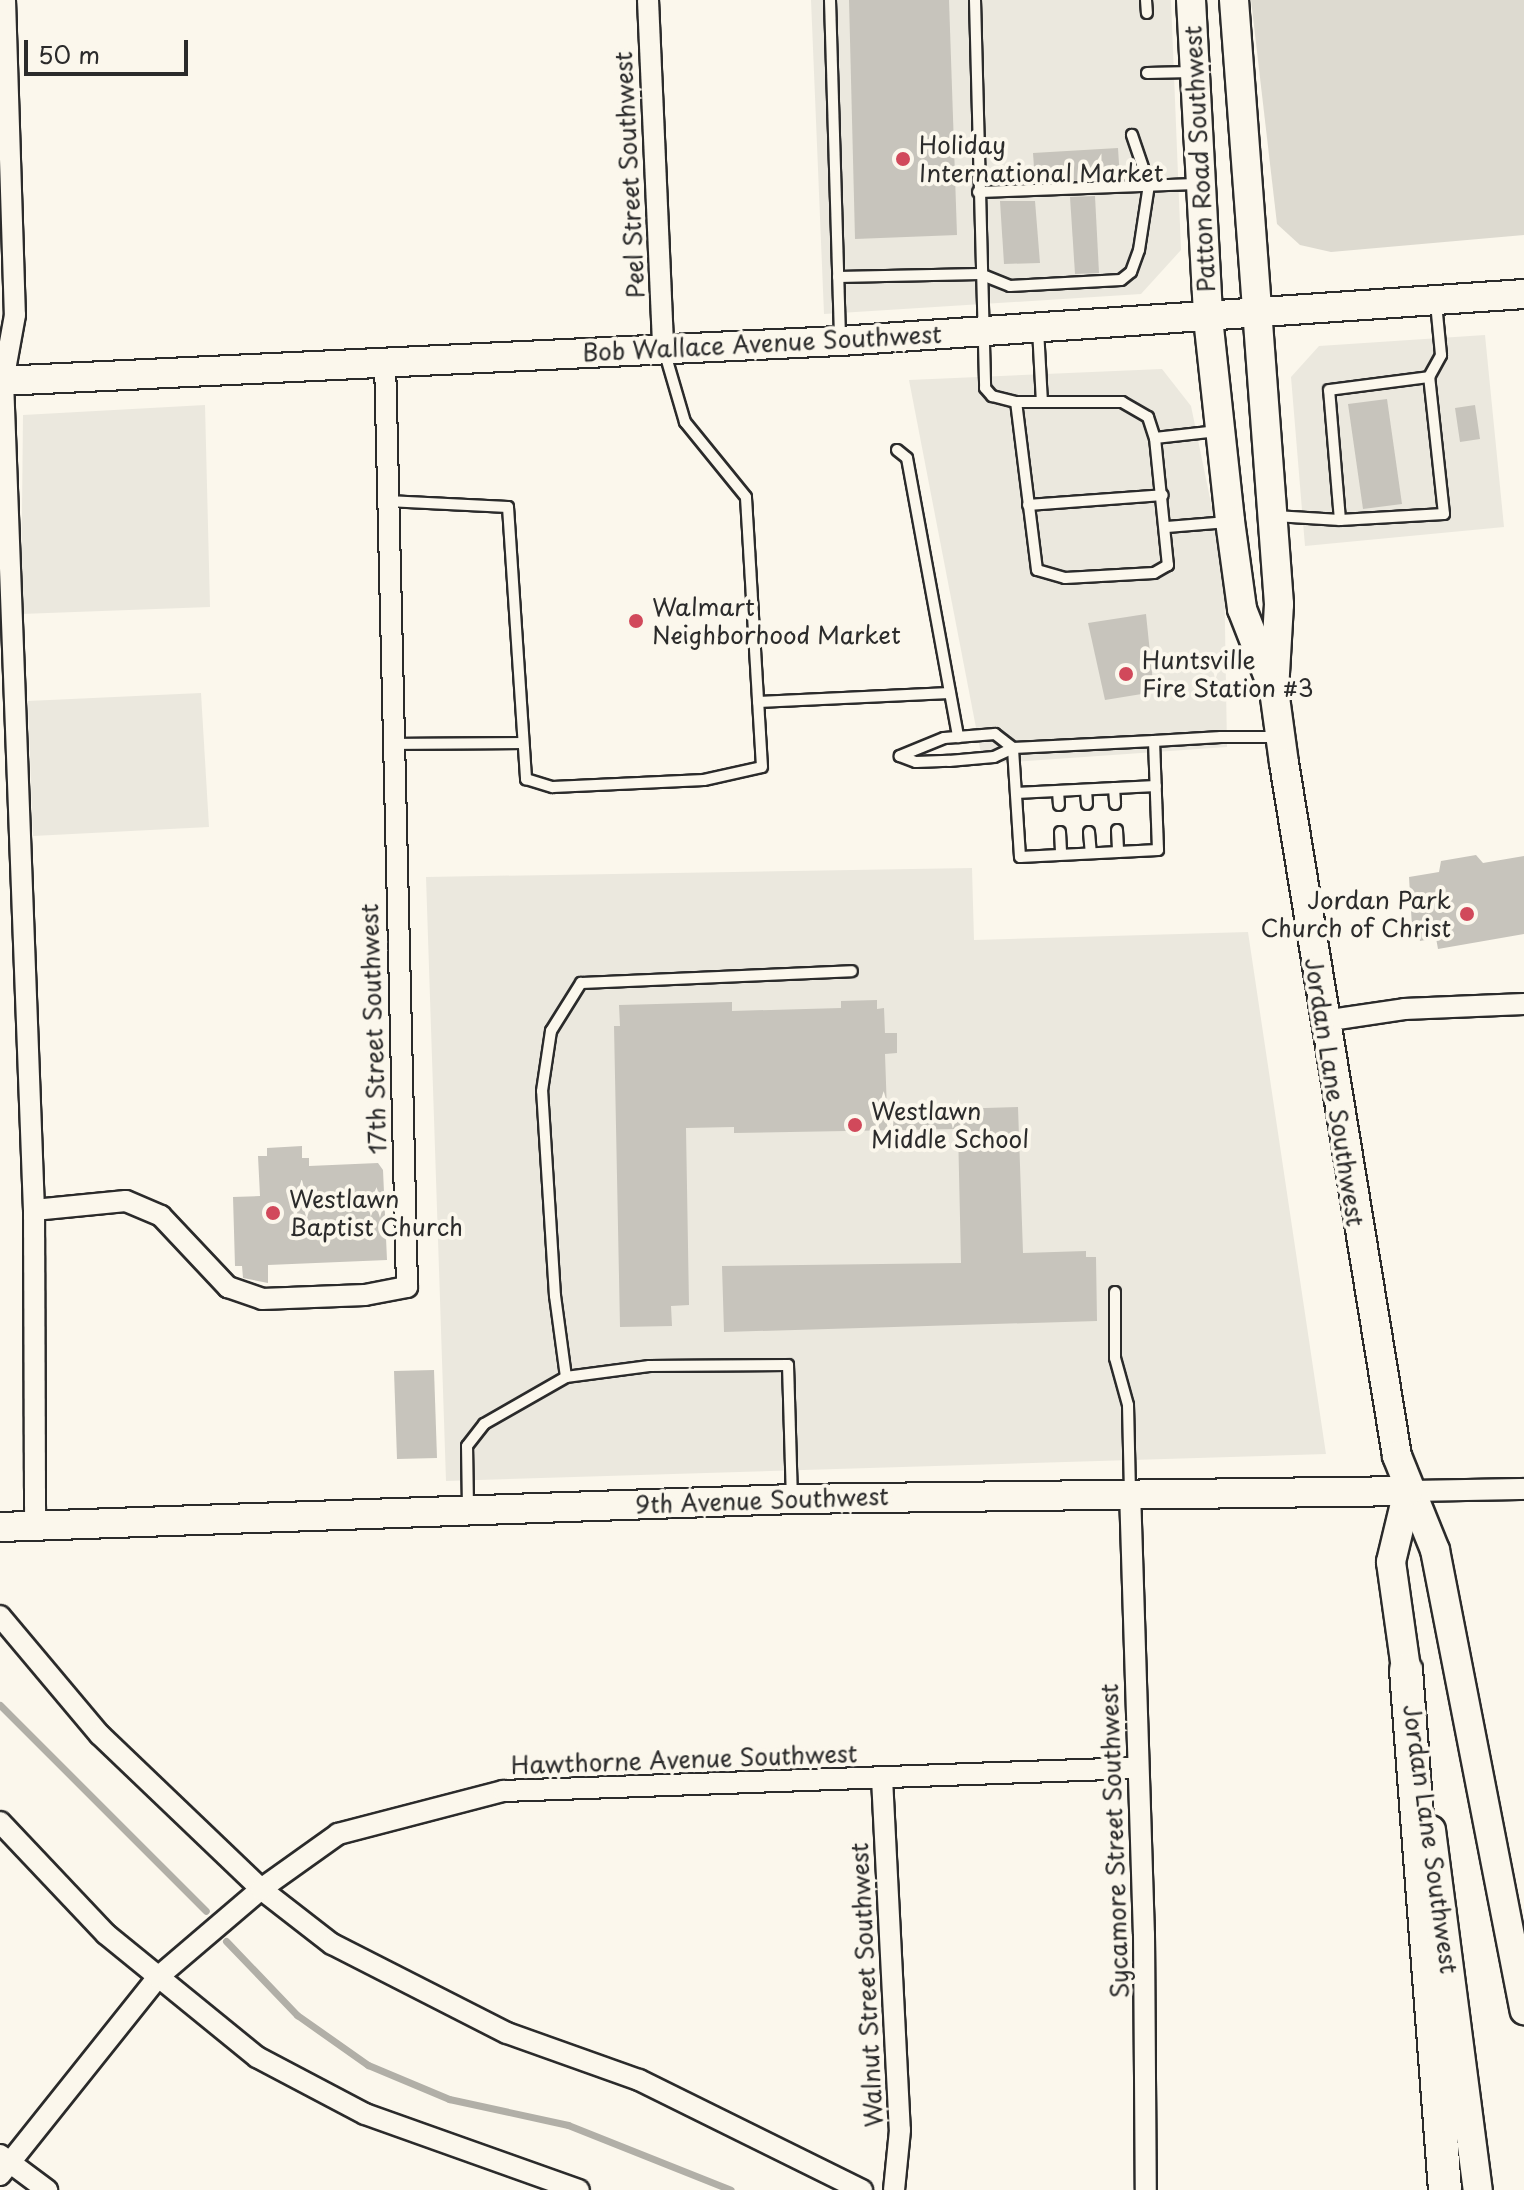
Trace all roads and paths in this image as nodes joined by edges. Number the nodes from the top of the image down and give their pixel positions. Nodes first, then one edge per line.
1 (5, 0) edge
2 (648, 0) edge
3 (830, 0) edge
4 (975, 0) edge
5 (1146, 0) edge
6 (1191, 0) edge
7 (1234, 0) edge
8 (1147, 13) dead end
9 (1192, 72) junction
10 (1147, 73) dead end
11 (1132, 135) dead end
12 (1199, 184) junction
13 (1149, 185) junction
14 (978, 192) junction
15 (980, 274) junction
16 (838, 277) junction
17 (1524, 294) edge
18 (1436, 299) junction
19 (1256, 313) junction
20 (1208, 318) junction
21 (1038, 329) junction
22 (981, 332) junction
23 (840, 341) junction
24 (663, 348) junction
25 (385, 361) junction
26 (1429, 377) junction
27 (2, 381) edge
28 (1016, 402) junction
29 (1042, 402) junction
30 (1220, 431) junction
31 (1155, 438) junction
32 (897, 450) dead end
33 (1163, 495) junction
34 (386, 501) junction
35 (1028, 505) junction
36 (1273, 516) junction
37 (1340, 520) junction
38 (1230, 521) junction
39 (1167, 527) junction
40 (1274, 690) junction
41 (950, 693) junction
42 (758, 702) junction
43 (958, 737) junction
44 (1281, 737) junction
45 (1154, 741) junction
46 (521, 743) junction
47 (391, 744) junction
48 (1013, 748) junction
49 (1156, 786) junction
50 (1114, 788) junction
51 (1086, 790) junction
52 (1058, 791) junction
53 (1016, 793) junction
54 (1087, 804) dead end
55 (1115, 804) dead end
56 (1059, 805) dead end
57 (1117, 830) dead end
58 (1060, 832) dead end
59 (1089, 832) dead end
60 (1118, 852) junction
61 (1091, 853) junction
62 (1061, 854) junction
63 (852, 971) dead end
64 (1524, 1004) edge
65 (1324, 1021) junction
66 (34, 1210) junction
67 (1115, 1292) dead end
68 (566, 1377) junction
69 (1524, 1489) edge
70 (1130, 1491) junction
71 (1408, 1491) junction
72 (792, 1499) junction
73 (468, 1510) junction
74 (35, 1526) junction
75 (0, 1527) edge
76 (0, 1616) edge
77 (1406, 1670) junction
78 (1137, 1768) junction
79 (882, 1778) junction
80 (0, 1822) edge
81 (261, 1889) junction
82 (158, 1977) junction
83 (1524, 2010) edge
84 (3, 2165) edge
85 (47, 2190) edge
86 (579, 2190) edge
87 (862, 2190) edge
88 (894, 2190) edge
89 (1146, 2190) edge
90 (1445, 2190) edge
91 (1478, 2190) edge

1 - 27 street
2 - 24 street, Peel Street Southwest
3 - 16 lane
4 - 14 lane
5 - 8 lane
6 - 9 main road, Patton Road Southwest
7 - 19 main road, Patton Road Southwest
9 - 10 lane
9 - 12 main road, Patton Road Southwest
11 - 13 lane
12 - 13 lane
12 - 20 main road, Patton Road Southwest
13 - 14 lane
13 - 15 lane
14 - 15 lane
15 - 16 lane
15 - 22 lane
16 - 23 lane
17 - 18 main road, Bob Wallace Avenue Southwest
18 - 19 main road, Bob Wallace Avenue Southwest
18 - 26 lane
19 - 20 main road, Bob Wallace Avenue Southwest
19 - 36 main road, Jordan Lane Southwest
20 - 21 main road, Bob Wallace Avenue Southwest
20 - 30 main road, Jordan Lane Southwest
21 - 22 main road, Bob Wallace Avenue Southwest
21 - 29 lane
22 - 23 main road, Bob Wallace Avenue Southwest
22 - 28 lane
23 - 24 main road, Bob Wallace Avenue Southwest
24 - 25 main road, Bob Wallace Avenue Southwest
24 - 42 lane
25 - 27 main road, Bob Wallace Avenue Southwest
25 - 34 street, 17th Street Southwest
26 - 37 lane
26 - 37 lane
27 - 66 street
28 - 29 lane
28 - 35 lane
29 - 31 lane
30 - 31 lane
30 - 38 main road, Jordan Lane Southwest
31 - 33 lane
32 - 41 lane
33 - 35 lane
33 - 39 lane
34 - 46 lane
34 - 47 street, 17th Street Southwest
35 - 39 lane
36 - 37 lane
36 - 40 main road, Jordan Lane Southwest
38 - 39 lane
38 - 40 main road, Jordan Lane Southwest
40 - 44 main road, Jordan Lane Southwest
41 - 42 lane
41 - 43 lane
42 - 46 lane
43 - 48 lane
43 - 48 lane
44 - 45 lane
44 - 65 main road, Jordan Lane Southwest
45 - 48 lane
45 - 49 lane
46 - 47 lane
47 - 66 street, 17th Street Southwest
48 - 53 lane
49 - 50 lane
49 - 60 lane
50 - 51 lane
50 - 55 lane
51 - 52 lane
51 - 54 lane
52 - 53 lane
52 - 56 lane
53 - 62 lane
57 - 60 lane
58 - 62 lane
59 - 61 lane
60 - 61 lane
61 - 62 lane
63 - 68 lane
64 - 65 street
65 - 71 main road, Jordan Lane Southwest
66 - 74 street
67 - 70 lane
68 - 72 lane
68 - 73 lane
69 - 71 street, 9th Avenue Southwest
70 - 71 main road, 9th Avenue Southwest
70 - 72 main road, 9th Avenue Southwest
70 - 78 street, Sycamore Street Southwest
71 - 77 main road, Jordan Lane Southwest
71 - 83 main road, Jordan Lane Southwest
72 - 73 main road, 9th Avenue Southwest
73 - 74 main road, 9th Avenue Southwest
74 - 75 main road, 9th Avenue Southwest
76 - 81 street
77 - 90 main road
77 - 91 main road, Jordan Lane Southwest
78 - 79 street, Hawthorne Avenue Southwest
78 - 89 street, Sycamore Street Southwest
79 - 81 street, Hawthorne Avenue Southwest
79 - 88 street, Walnut Street Southwest
80 - 82 street
81 - 82 street, Hawthorne Avenue Southwest
81 - 87 street
82 - 84 street, Hawthorne Avenue Southwest
82 - 86 street
84 - 85 street

